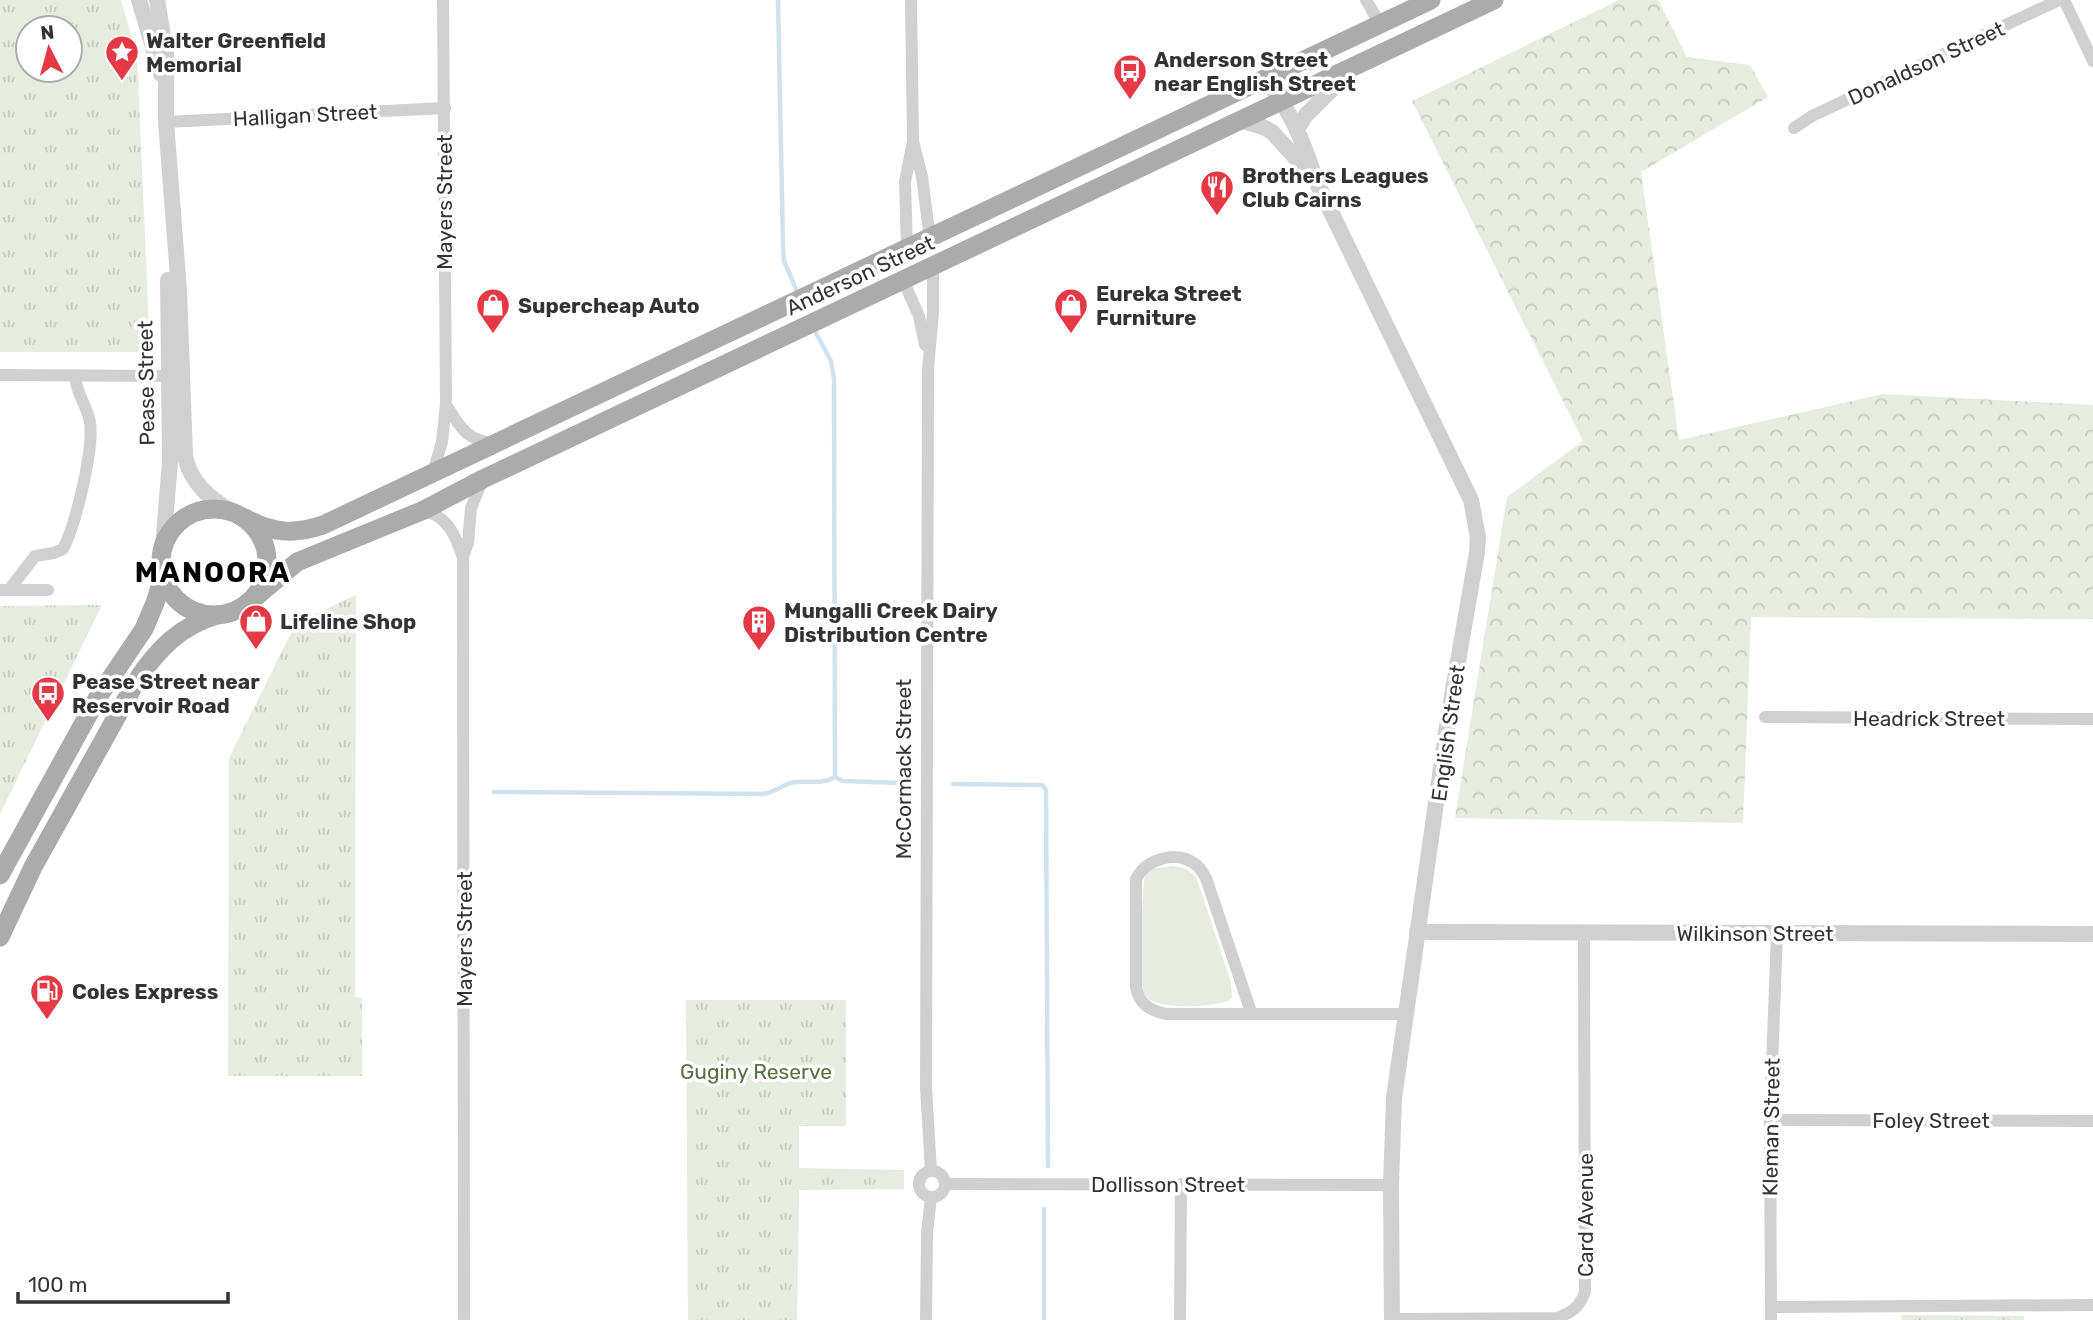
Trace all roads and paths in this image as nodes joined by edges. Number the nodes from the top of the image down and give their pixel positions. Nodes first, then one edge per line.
1 (139, 0) edge
2 (157, 0) edge
3 (443, 0) edge
4 (911, 0) edge
5 (1366, 0) edge
6 (1431, 0) edge
7 (1494, 0) edge
8 (2059, 0) edge
9 (2064, 0) edge
10 (1380, 24) junction
11 (2093, 61) edge
12 (1357, 65) junction
13 (1265, 79) junction
14 (166, 86) junction
15 (1278, 101) junction
16 (445, 108) junction
17 (1240, 120) junction
18 (166, 122) junction
19 (1794, 128) dead end
20 (1297, 129) junction
21 (913, 141) junction
22 (1311, 175) junction
23 (930, 239) junction
24 (907, 249) junction
25 (933, 266) junction
26 (903, 279) junction
27 (928, 366) junction
28 (0, 375) edge
29 (75, 376) junction
30 (175, 376) junction
31 (446, 404) junction
32 (494, 444) junction
33 (433, 473) junction
34 (483, 479) junction
35 (424, 510) junction
36 (238, 515) junction
37 (163, 547) junction
38 (463, 558) junction
39 (163, 577) junction
40 (5, 590) edge
41 (48, 590) dead end
42 (252, 600) junction
43 (217, 615) junction
44 (1765, 717) dead end
45 (2093, 719) edge
46 (5, 858) edge
47 (0, 875) edge
48 (1417, 932) junction
49 (1584, 933) junction
50 (1777, 933) junction
51 (2093, 934) edge
52 (0, 937) edge
53 (1251, 1012) junction
54 (1405, 1014) junction
55 (1770, 1120) junction
56 (2093, 1121) edge
57 (931, 1171) junction
58 (945, 1184) junction
59 (1181, 1184) junction
60 (1391, 1185) junction
61 (931, 1197) junction
62 (2093, 1306) edge
63 (1771, 1313) edge
64 (464, 1320) edge
65 (926, 1320) edge
66 (1180, 1320) edge
67 (1392, 1320) edge

1 - 14 street, Pease Street
2 - 14 street, Pease Street
3 - 16 street, Mayers Street
4 - 21 street, McCormack Street
5 - 10 street
6 - 10 main road, Anderson Street
7 - 12 main road, Anderson Street
8 - 19 street, Donaldson Street
9 - 11 street
10 - 13 main road, Anderson Street
12 - 15 main road, Anderson Street
12 - 20 street
13 - 15 street, English Street
13 - 23 main road, Anderson Street
14 - 18 street, Pease Street
15 - 17 main road, Anderson Street
15 - 20 street, English Street
15 - 22 street, English Street
16 - 18 street, Halligan Street
16 - 31 street, Mayers Street
17 - 22 street
17 - 25 main road, Anderson Street
18 - 30 street, Pease Street
20 - 22 street, English Street
21 - 23 street, McCormack Street
21 - 24 street, McCormack Street
22 - 48 street, English Street
23 - 24 main road, Anderson Street
23 - 25 main road, McCormack Street
24 - 26 main road, McCormack Street
24 - 32 main road, Anderson Street
25 - 26 main road, Anderson Street
25 - 27 street, McCormack Street
26 - 27 street, McCormack Street
26 - 34 main road, Anderson Street
27 - 57 street, McCormack Street
28 - 29 street
29 - 30 street
29 - 40 street
30 - 36 street, Pease Street
30 - 37 street, Pease Street
31 - 32 street
31 - 33 street, Mayers Street
32 - 33 main road, Anderson Street
33 - 36 main road, Anderson Street
34 - 35 main road, Anderson Street
34 - 38 street, Mayers Street
35 - 38 street, Mayers Street
35 - 42 main road, Anderson Street
36 - 37 main road
36 - 42 main road
37 - 39 main road
38 - 64 street, Mayers Street
39 - 43 main road
39 - 46 main road
40 - 41 street
42 - 43 main road
43 - 52 main road
44 - 45 street, Headrick Street
46 - 47 main road
48 - 49 street, Wilkinson Street
48 - 54 street, English Street
49 - 50 street, Wilkinson Street
49 - 67 street, Card Avenue
50 - 51 street, Wilkinson Street
50 - 55 street, Kleman Street
53 - 53 street
53 - 54 street
54 - 60 street, English Street
55 - 56 street, Foley Street
55 - 63 street, Kleman Street
57 - 58 street
57 - 61 street
58 - 59 street, Dollisson Street
58 - 61 street
59 - 60 street, Dollisson Street
59 - 66 street
60 - 67 street, English Street
61 - 65 street
62 - 63 street

